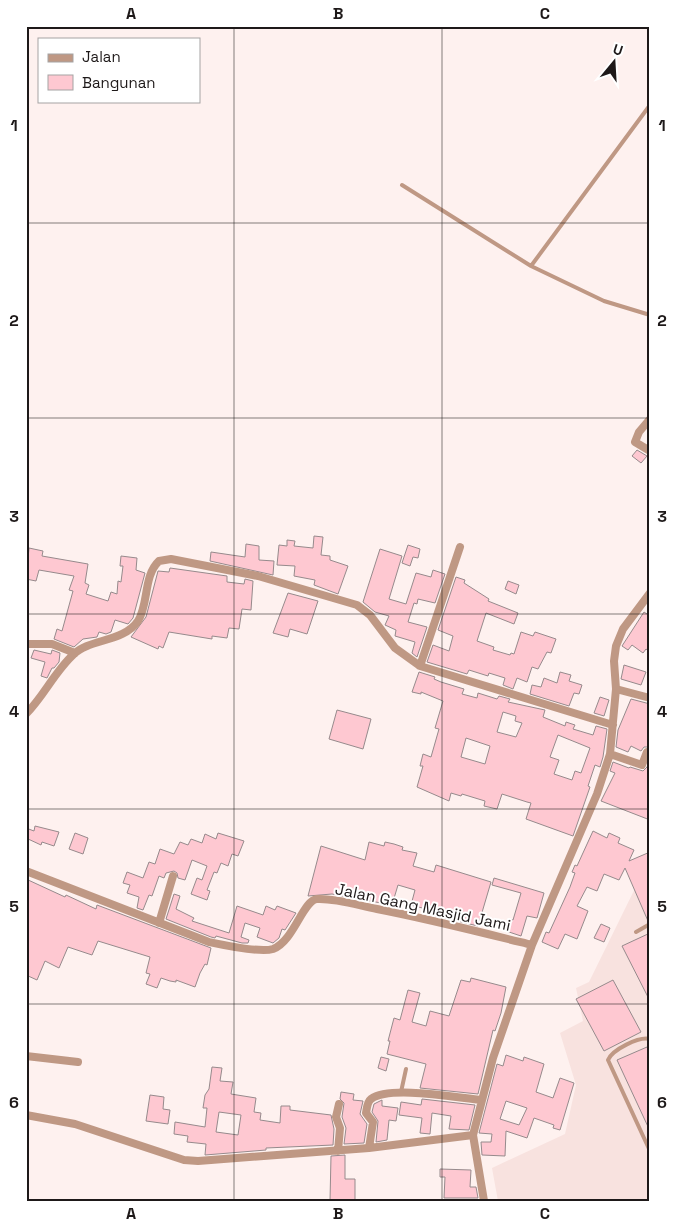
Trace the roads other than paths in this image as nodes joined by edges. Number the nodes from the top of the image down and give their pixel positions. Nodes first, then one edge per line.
1 (650, 105) edge
2 (402, 185) dead end
3 (531, 266) junction
4 (650, 315) edge
5 (650, 419) edge
6 (650, 451) edge
7 (460, 547) dead end
8 (650, 593) edge
9 (26, 644) edge
10 (75, 653) junction
11 (420, 666) junction
12 (616, 689) junction
13 (650, 698) edge
14 (26, 714) edge
15 (613, 725) junction
16 (650, 753) edge
17 (610, 754) junction
18 (26, 871) edge
19 (173, 876) dead end
20 (159, 923) junction
21 (650, 924) edge
22 (636, 932) dead end
23 (532, 945) junction
24 (650, 1039) edge
25 (26, 1056) edge
26 (78, 1062) dead end
27 (406, 1069) dead end
28 (401, 1092) junction
29 (482, 1100) junction
30 (338, 1104) dead end
31 (26, 1115) edge
32 (473, 1135) junction
33 (368, 1148) junction
34 (338, 1151) junction
35 (650, 1151) edge
36 (484, 1201) edge

1 - 3 lane
2 - 3 lane
3 - 4 lane
5 - 6 street
7 - 11 street
8 - 12 street
9 - 10 street
10 - 11 street
10 - 14 street
11 - 15 street
12 - 13 street
12 - 15 street
15 - 17 street
16 - 17 street
17 - 23 street
18 - 20 street
19 - 20 street
20 - 23 street, Jalan Gang Masjid Jami
21 - 22 lane
23 - 29 street
24 - 35 lane
25 - 26 street
27 - 28 lane
28 - 29 street
28 - 33 street
29 - 32 street
30 - 34 street
31 - 34 street
32 - 33 street
32 - 36 street
33 - 34 street

